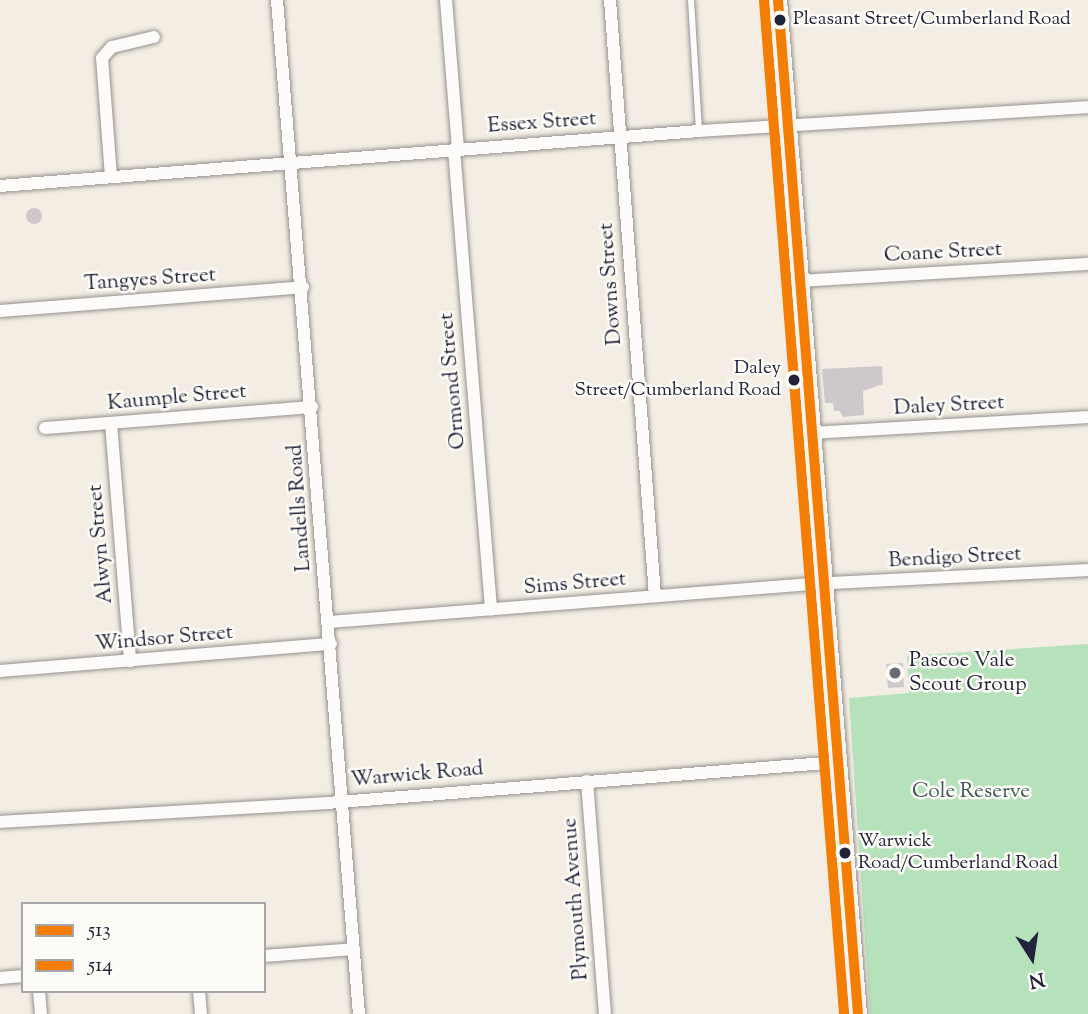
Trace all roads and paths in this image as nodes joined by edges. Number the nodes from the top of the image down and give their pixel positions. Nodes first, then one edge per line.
1 (277, 0) edge
2 (446, 0) edge
3 (610, 0) edge
4 (691, 0) edge
5 (778, 0) edge
6 (154, 37) dead end
7 (1088, 107) edge
8 (788, 125) junction
9 (699, 131) junction
10 (620, 137) junction
11 (456, 149) junction
12 (292, 161) junction
13 (111, 177) junction
14 (0, 186) edge
15 (1088, 264) edge
16 (800, 281) junction
17 (303, 287) junction
18 (0, 311) edge
19 (312, 407) junction
20 (1088, 417) edge
21 (111, 423) junction
22 (45, 428) dead end
23 (812, 433) junction
24 (1088, 570) edge
25 (824, 584) junction
26 (654, 596) junction
27 (491, 610) junction
28 (329, 622) junction
29 (331, 644) junction
30 (130, 661) junction
31 (0, 671) edge
32 (838, 762) junction
33 (587, 781) junction
34 (342, 801) junction
35 (0, 822) edge
36 (354, 949) junction
37 (266, 956) edge
38 (21, 976) edge
39 (0, 978) edge
40 (39, 993) edge
41 (199, 993) edge
42 (41, 1014) edge
43 (201, 1014) edge
44 (359, 1014) edge
45 (605, 1014) edge
46 (858, 1014) edge

1 - 12 street, Landells Road
2 - 11 street, Ormond Street
3 - 10 street, Downs Street
4 - 9 lane
5 - 8 main road
6 - 13 street
7 - 8 street, Essex Street
8 - 9 street, Essex Street
8 - 16 main road
9 - 10 street, Essex Street
10 - 11 street, Essex Street
10 - 26 street, Downs Street
11 - 12 street, Essex Street
11 - 27 street, Ormond Street
12 - 13 street, Essex Street
12 - 17 street, Landells Road
13 - 14 street, Essex Street
15 - 16 street, Coane Street
16 - 23 main road
17 - 18 street, Tangyes Street
17 - 19 street, Landells Road
19 - 21 street, Kaumple Street
19 - 28 street, Landells Road
20 - 23 street, Daley Street
21 - 22 street, Kaumple Street
21 - 30 street, Alwyn Street
23 - 25 main road
24 - 25 street, Bendigo Street
25 - 26 street, Sims Street
25 - 32 main road
26 - 27 street, Sims Street
27 - 28 street, Sims Street
28 - 29 street, Landells Road
29 - 30 street, Windsor Street
29 - 34 street, Landells Road
30 - 31 street, Windsor Street
32 - 33 street, Warwick Road
32 - 46 main road
33 - 34 street, Warwick Road
33 - 45 street, Plymouth Avenue
34 - 35 street, Warwick Road
34 - 36 street, Landells Road
36 - 37 street
36 - 44 street, Landells Road
38 - 39 street
40 - 42 street
41 - 43 street

